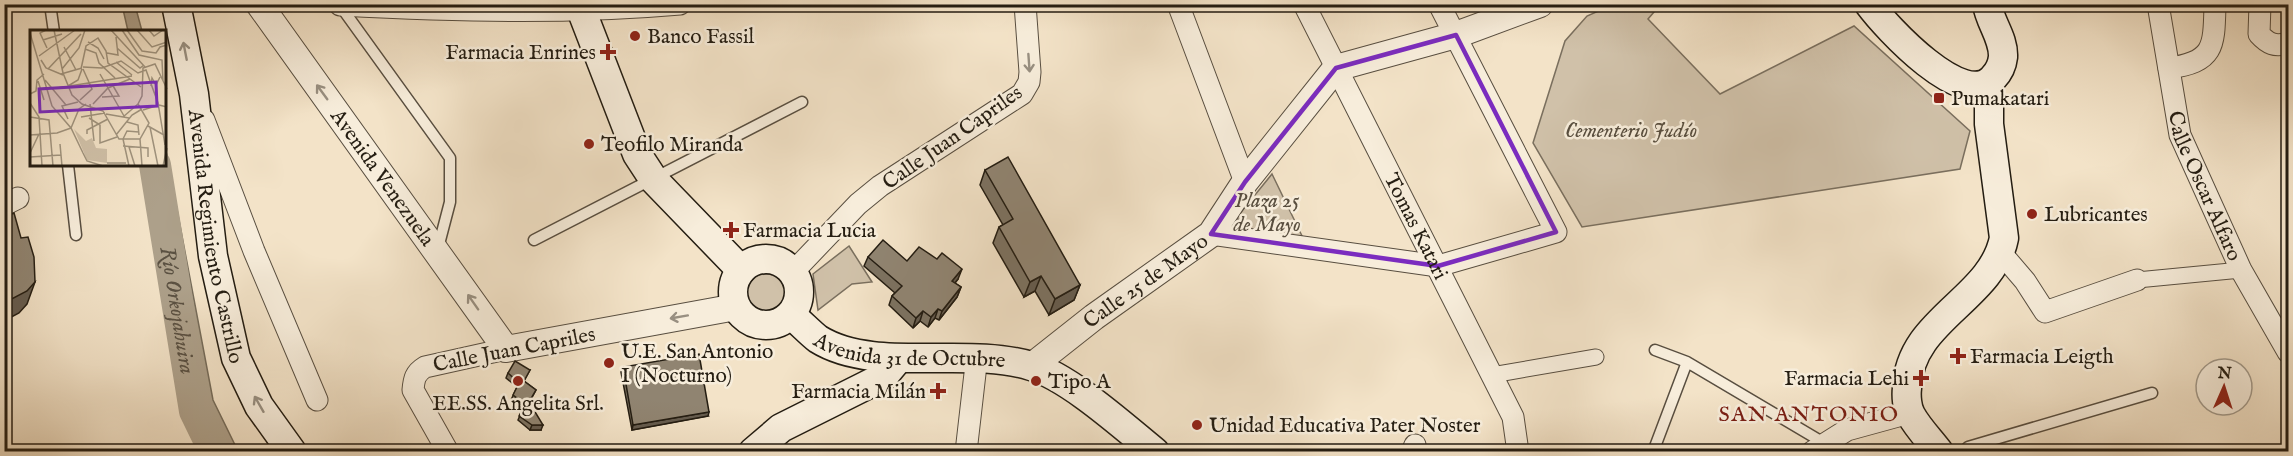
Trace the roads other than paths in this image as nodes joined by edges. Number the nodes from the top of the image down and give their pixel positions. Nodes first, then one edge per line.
1 (50, 4) edge
2 (176, 4) edge
3 (259, 4) edge
4 (680, 4) edge
5 (1025, 4) edge
6 (1178, 4) edge
7 (1304, 4) edge
8 (1439, 4) edge
9 (1540, 4) edge
10 (1869, 4) edge
11 (1987, 4) edge
12 (2158, 4) edge
13 (2215, 4) edge
14 (2260, 4) edge
15 (340, 5) edge
16 (580, 7) edge
17 (54, 30) edge
18 (1456, 35) junction
19 (2289, 43) edge
20 (1336, 68) junction
21 (2169, 68) junction
22 (1989, 83) junction
23 (194, 94) junction
24 (802, 102) dead end
25 (68, 166) edge
26 (654, 180) junction
27 (1245, 182) junction
28 (1211, 234) junction
29 (76, 235) dead end
30 (534, 240) dead end
31 (437, 252) junction
32 (2001, 253) junction
33 (1438, 266) junction
34 (741, 270) junction
35 (2241, 270) junction
36 (793, 272) junction
37 (2137, 280) joint
38 (736, 307) junction
39 (791, 315) junction
40 (506, 350) junction
41 (1655, 350) dead end
42 (2289, 352) edge
43 (977, 356) junction
44 (1596, 357) dead end
45 (898, 359) junction
46 (1688, 362) junction
47 (1032, 366) junction
48 (1492, 375) junction
49 (2152, 393) dead end
50 (316, 400) dead end
51 (1909, 413) junction
52 (777, 440) edge
53 (1818, 447) edge
54 (292, 452) edge
55 (448, 452) edge
56 (753, 452) edge
57 (966, 452) edge
58 (1155, 452) edge
59 (1518, 452) edge
60 (1653, 452) edge
61 (1939, 452) edge
62 (1963, 452) edge

1 - 17 lane
23 -> 2 main road, Avenida Regimiento Castrillo
31 -> 3 street, Avenida Venezuela
4 - 16 street
5 -> 36 street, Calle Juan Capriles
6 - 27 street
7 - 20 street, Tomas Katari
8 - 18 street
9 - 18 street
10 - 22 main road
11 - 22 main road
12 - 21 street, Calle Oscar Alfaro
13 - 21 street
14 - 19 street
15 - 16 street
15 - 31 lane
16 - 26 main road
18 - 20 street
18 - 33 street
20 - 27 street, Calle 25 de Mayo
20 - 33 street, Tomas Katari
21 - 35 street, Calle Oscar Alfaro
22 - 32 main road
23 - 50 street
54 -> 23 main road, Avenida Regimiento Castrillo
24 - 26 lane
25 - 29 lane
26 - 30 lane
26 - 34 main road
27 - 28 street, Calle 25 de Mayo
28 - 33 street
28 - 47 street, Calle 25 de Mayo
40 -> 31 street, Avenida Venezuela
32 - 37 street
32 - 51 main road
33 - 48 street, Tomas Katari
34 - 36 main road
34 - 38 main road
35 - 37 street
35 - 42 street, Calle Oscar Alfaro
36 - 39 main road, Avenida 31 de Octubre
38 - 39 main road, Avenida 31 de Octubre
38 -> 40 street, Calle Juan Capriles
39 - 45 main road, Avenida 31 de Octubre
40 - 55 street, Calle Juan Capriles
41 - 46 lane
43 - 45 main road, Avenida 31 de Octubre
43 - 47 main road, Avenida 31 de Octubre
43 - 57 street
44 - 48 street
45 - 52 main road
46 - 53 lane
46 - 60 lane
47 - 58 main road, Avenida 31 de Octubre
48 - 59 street, Tomas Katari
49 - 62 lane
51 - 53 street
51 - 61 main road
52 - 56 main road

